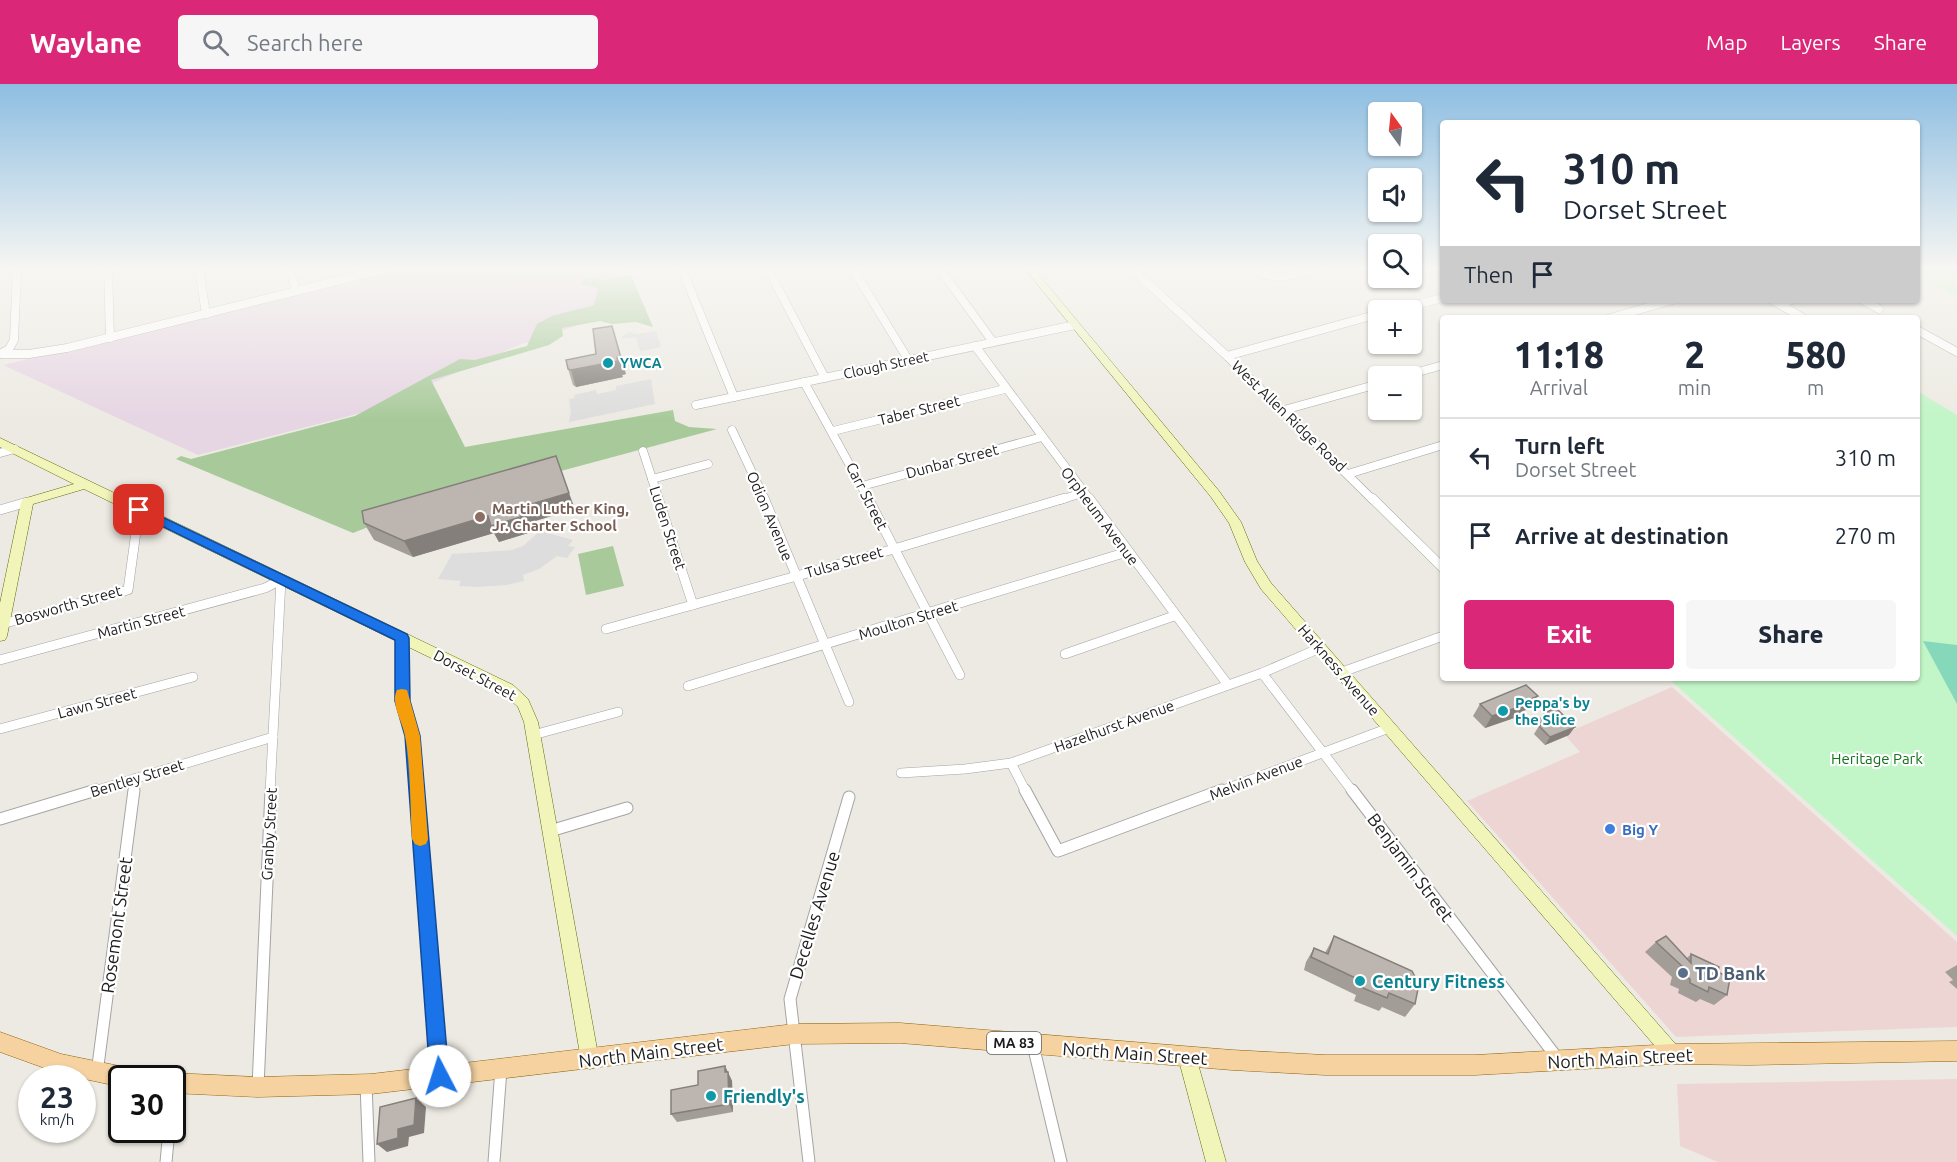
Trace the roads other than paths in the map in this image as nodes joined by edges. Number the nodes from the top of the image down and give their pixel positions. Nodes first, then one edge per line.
1 (15, 319) edge
2 (109, 319) edge
3 (185, 319) edge
4 (702, 319) edge
5 (794, 319) edge
6 (884, 319) edge
7 (976, 319) edge
8 (1070, 319) edge
9 (1187, 319) edge
10 (1359, 319) edge
11 (1075, 325) junction
12 (1920, 332) edge
13 (110, 338) junction
14 (993, 342) junction
15 (975, 346) junction
16 (1957, 352) edge
17 (0, 354) edge
18 (1227, 356) junction
19 (909, 361) junction
20 (1440, 366) edge
21 (1422, 371) edge
22 (825, 378) junction
23 (804, 382) junction
24 (1368, 387) edge
25 (1005, 389) junction
26 (734, 397) junction
27 (696, 405) dead end
28 (1284, 410) junction
29 (732, 430) dead end
30 (833, 431) junction
31 (1042, 437) junction
32 (0, 442) edge
33 (1440, 446) edge
34 (15, 449) junction
35 (643, 451) dead end
36 (0, 453) edge
37 (708, 464) dead end
38 (1348, 474) junction
39 (652, 479) junction
40 (85, 485) junction
41 (862, 486) junction
42 (1083, 493) junction
43 (27, 502) junction
44 (0, 510) edge
45 (139, 510) junction
46 (894, 549) junction
47 (1127, 552) junction
48 (1440, 565) edge
49 (796, 576) junction
50 (281, 580) junction
51 (693, 605) junction
52 (928, 614) junction
53 (1174, 616) junction
54 (606, 629) dead end
55 (1, 630) edge
56 (1440, 637) edge
57 (402, 638) junction
58 (826, 645) junction
59 (1320, 648) junction
60 (1065, 654) dead end
61 (0, 660) edge
62 (1342, 672) junction
63 (1262, 673) junction
64 (960, 675) dead end
65 (193, 677) dead end
66 (1228, 685) junction
67 (688, 686) dead end
68 (849, 702) dead end
69 (618, 712) dead end
70 (1389, 728) junction
71 (0, 729) edge
72 (534, 735) junction
73 (273, 737) junction
74 (1324, 752) junction
75 (1011, 763) junction
76 (901, 773) dead end
77 (136, 778) junction
78 (849, 797) dead end
79 (627, 808) dead end
80 (0, 819) edge
81 (550, 831) junction
82 (794, 1034) junction
83 (0, 1042) edge
84 (1033, 1045) junction
85 (1957, 1051) edge
86 (1673, 1054) junction
87 (1187, 1057) junction
88 (590, 1060) junction
89 (1559, 1061) junction
90 (501, 1069) junction
91 (97, 1073) junction
92 (108, 1075) edge
93 (440, 1076) junction
94 (366, 1084) junction
95 (258, 1087) junction
96 (186, 1090) edge
97 (168, 1143) edge
98 (166, 1162) edge
99 (369, 1162) edge
100 (494, 1162) edge
101 (809, 1162) edge
102 (1061, 1162) edge
103 (1216, 1162) edge

1 - 17 street
2 - 13 street
3 - 13 street
4 - 26 street
5 - 22 street
6 - 19 street
7 - 14 street
8 - 11 street, Harkness Avenue
9 - 18 street, West Allen Ridge Road
10 - 18 street
11 - 14 street, Clough Street
11 - 59 street, Harkness Avenue
12 - 16 street
13 - 17 street
14 - 15 street, Clough Street
15 - 19 street, Clough Street
15 - 25 street, Orpheum Avenue
18 - 28 street, West Allen Ridge Road
19 - 22 street, Clough Street
20 - 21 street
22 - 23 street, Clough Street
23 - 26 street, Clough Street
23 - 30 street, Carr Street
24 - 28 street
25 - 30 street, Taber Street
25 - 31 street, Orpheum Avenue
26 - 27 street, Clough Street
28 - 38 street, West Allen Ridge Road
29 - 49 street, Odion Avenue
30 - 41 street, Carr Street
31 - 41 street, Dunbar Street
31 - 42 street, Orpheum Avenue
32 - 34 street, Dorset Street
33 - 38 street
34 - 36 street
34 - 40 street, Dorset Street
35 - 39 street, Luden Street
37 - 39 street
38 - 48 street, West Allen Ridge Road
39 - 51 street, Luden Street
40 - 43 street
40 - 45 street, Dorset Street
41 - 46 street, Carr Street
42 - 46 street, Tulsa Street
42 - 47 street, Orpheum Avenue
43 - 44 street
43 - 55 street
45 - 50 street, Dorset Street
45 - 55 street, Bosworth Street
46 - 49 street, Tulsa Street
46 - 52 street, Carr Street
47 - 52 street, Moulton Street
47 - 53 street, Orpheum Avenue
49 - 51 street, Tulsa Street
49 - 58 street, Odion Avenue
50 - 57 street, Dorset Street
50 - 61 street, Martin Street
50 - 73 street, Granby Street
51 - 54 street, Tulsa Street
52 - 58 street, Moulton Street
52 - 64 street, Carr Street
53 - 60 street
53 - 66 street, Orpheum Avenue
56 - 62 street
57 - 72 street, Dorset Street
57 - 93 street
58 - 67 street, Moulton Street
58 - 68 street, Odion Avenue
59 - 62 street, Harkness Avenue
59 - 63 street, Hazelhurst Avenue
62 - 70 street, Harkness Avenue
63 - 66 street, Hazelhurst Avenue
63 - 74 street, Benjamin Street
65 - 71 street, Lawn Street
66 - 75 street, Hazelhurst Avenue
69 - 72 street
70 - 74 street, Melvin Avenue
70 - 86 street, Harkness Avenue
72 - 81 street, Dorset Street
73 - 77 street, Bentley Street
73 - 95 street, Granby Street
74 - 75 street, Melvin Avenue
74 - 89 street, Benjamin Street
75 - 76 street, Hazelhurst Avenue
77 - 80 street, Bentley Street
77 - 91 street, Rosemont Street
78 - 82 street, Decelles Avenue
79 - 81 street
81 - 88 street, Dorset Street
82 - 84 main road, North Main Street / MA 83
82 - 88 main road, North Main Street / MA 83
82 - 101 street, Decelles Avenue
83 - 91 main road
84 - 87 main road, North Main Street / MA 83
84 - 102 street
85 - 86 main road, North Main Street / MA 83
86 - 89 main road, North Main Street / MA 83
87 - 89 main road, North Main Street / MA 83
87 - 103 street
88 - 90 main road, North Main Street / MA 83
90 - 93 main road, North Main Street / MA 83
90 - 100 street
91 - 92 main road
93 - 94 main road, North Main Street / MA 83
94 - 95 main road, North Main Street / MA 83
94 - 99 street
95 - 96 main road, North Main Street / MA 83
97 - 98 street

